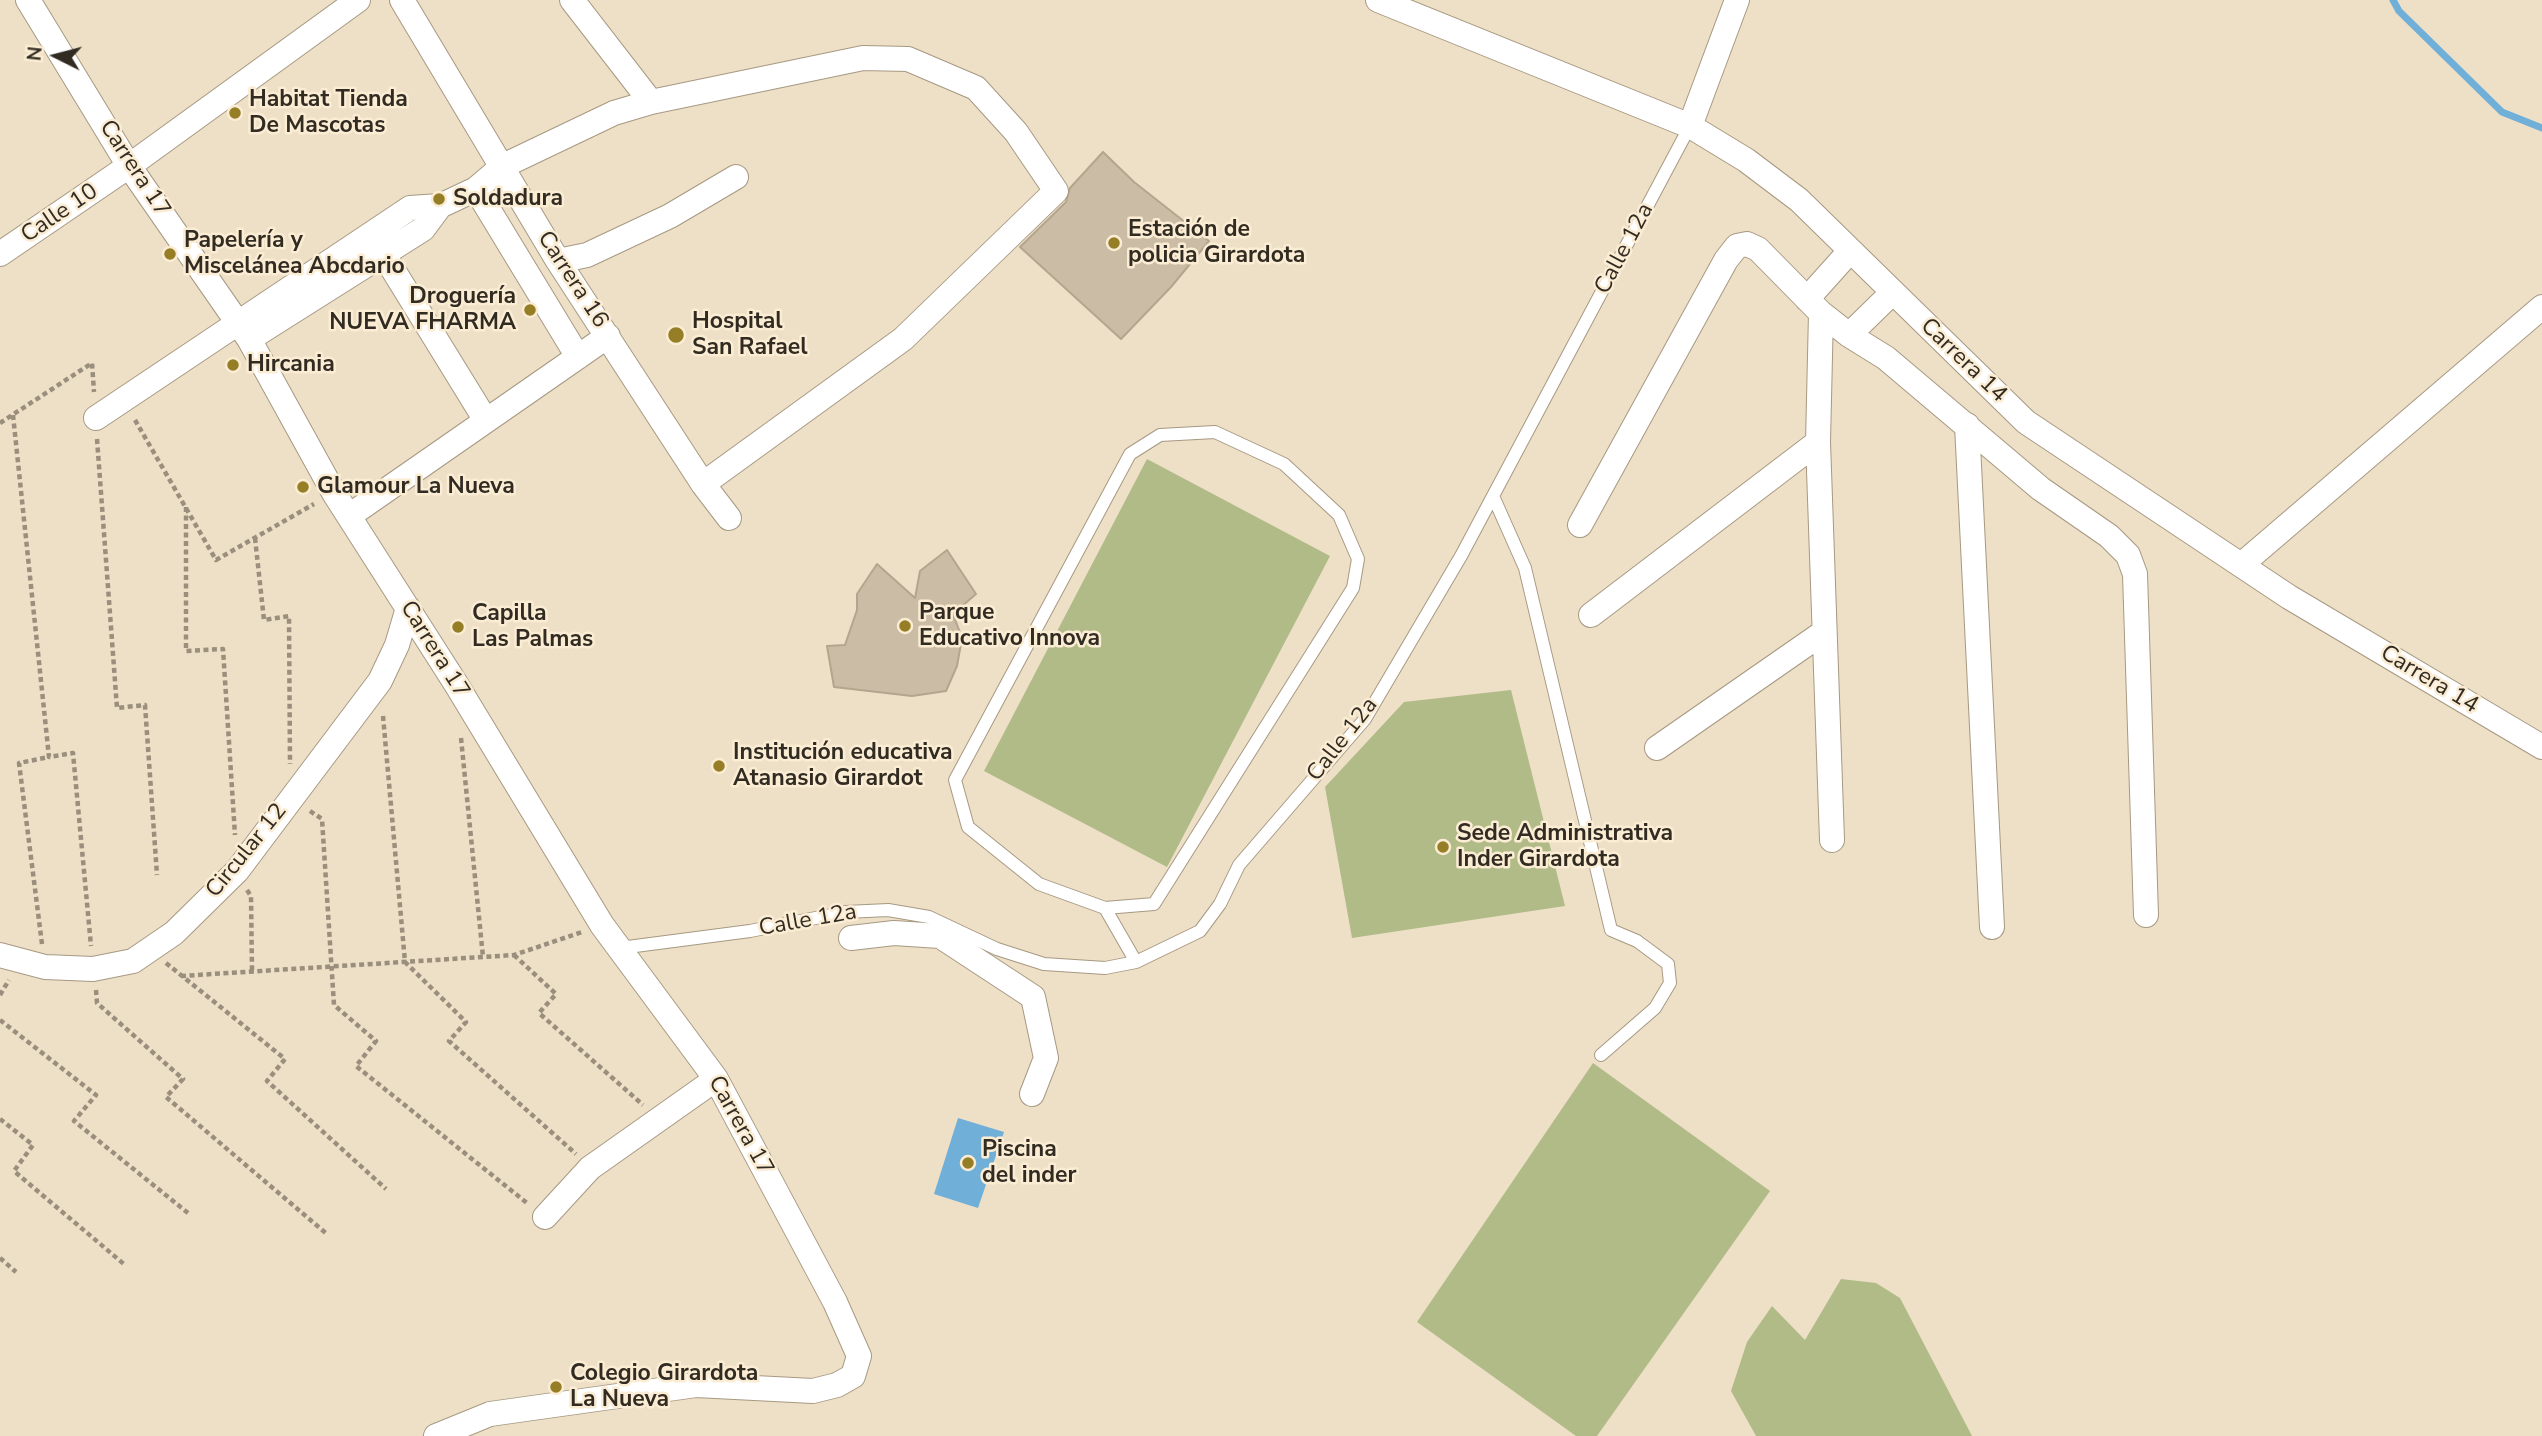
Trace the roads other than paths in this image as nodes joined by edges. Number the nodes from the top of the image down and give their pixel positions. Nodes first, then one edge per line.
1 (29, 0) edge
2 (358, 0) edge
3 (402, 0) edge
4 (572, 0) edge
5 (1378, 0) edge
6 (1737, 0) edge
7 (651, 102) junction
8 (1690, 126) junction
9 (129, 166) junction
10 (503, 166) junction
11 (736, 177) dead end
12 (476, 189) junction
13 (440, 206) junction
14 (1850, 251) junction
15 (0, 254) edge
16 (384, 255) junction
17 (558, 261) junction
18 (1893, 292) junction
19 (1814, 306) junction
20 (2542, 307) edge
21 (244, 331) junction
22 (1849, 335) junction
23 (608, 336) junction
24 (578, 357) junction
25 (96, 418) road end
26 (485, 419) junction
27 (1967, 425) junction
28 (1818, 442) junction
29 (703, 484) junction
30 (1493, 496) junction
31 (349, 516) junction
32 (729, 518) dead end
33 (1580, 526) dead end
34 (2241, 565) junction
35 (408, 608) junction
36 (1591, 615) dead end
37 (1824, 632) junction
38 (2542, 747) edge
39 (1657, 748) dead end
40 (1832, 840) dead end
41 (1105, 908) junction
42 (846, 912) junction
43 (2146, 915) dead end
44 (1992, 926) dead end
45 (852, 944) joint
46 (620, 948) junction
47 (0, 955) edge
48 (1136, 961) junction
49 (1601, 1055) dead end
50 (716, 1079) junction
51 (1032, 1094) dead end
52 (545, 1217) road end
53 (436, 1436) edge

1 - 9 street, Carrera 17
2 - 9 street, Calle 10
3 - 10 street, Carrera 16
4 - 7 street
5 - 8 street, Carrera 14
6 - 8 street, Calle 12a
7 - 10 street
7 - 29 street
8 - 14 street, Carrera 14
8 - 30 lane, Calle 12a
9 - 15 street, Calle 10
9 - 21 street, Carrera 17
10 - 12 street
10 - 17 street, Carrera 16
11 - 17 street
12 - 13 street
12 - 24 street
13 - 16 street
13 - 21 street
14 - 18 street, Carrera 14
14 - 19 street
16 - 21 street
16 - 26 street
17 - 23 street, Carrera 16
18 - 22 street
18 - 34 street, Carrera 14
19 - 22 street
19 - 28 street
19 - 33 street
20 - 34 street
21 - 25 street
21 - 31 street, Carrera 17
22 - 27 street
23 - 24 street
23 - 29 street, Carrera 16
24 - 26 street
26 - 31 street
27 - 43 street
27 - 44 street
28 - 36 street
28 - 37 street
29 - 32 street, Carrera 16
30 - 48 lane, Calle 12a
30 - 49 lane
31 - 35 street, Carrera 17
34 - 38 street, Carrera 14
35 - 46 street, Carrera 17
35 - 47 street, Circular 12
37 - 39 street
37 - 40 street
41 - 41 lane
41 - 48 lane
42 - 45 lane
42 - 46 lane, Calle 12a
42 - 48 lane, Calle 12a
45 - 51 street
46 - 50 street, Carrera 17
50 - 52 street
50 - 53 street, Carrera 17

